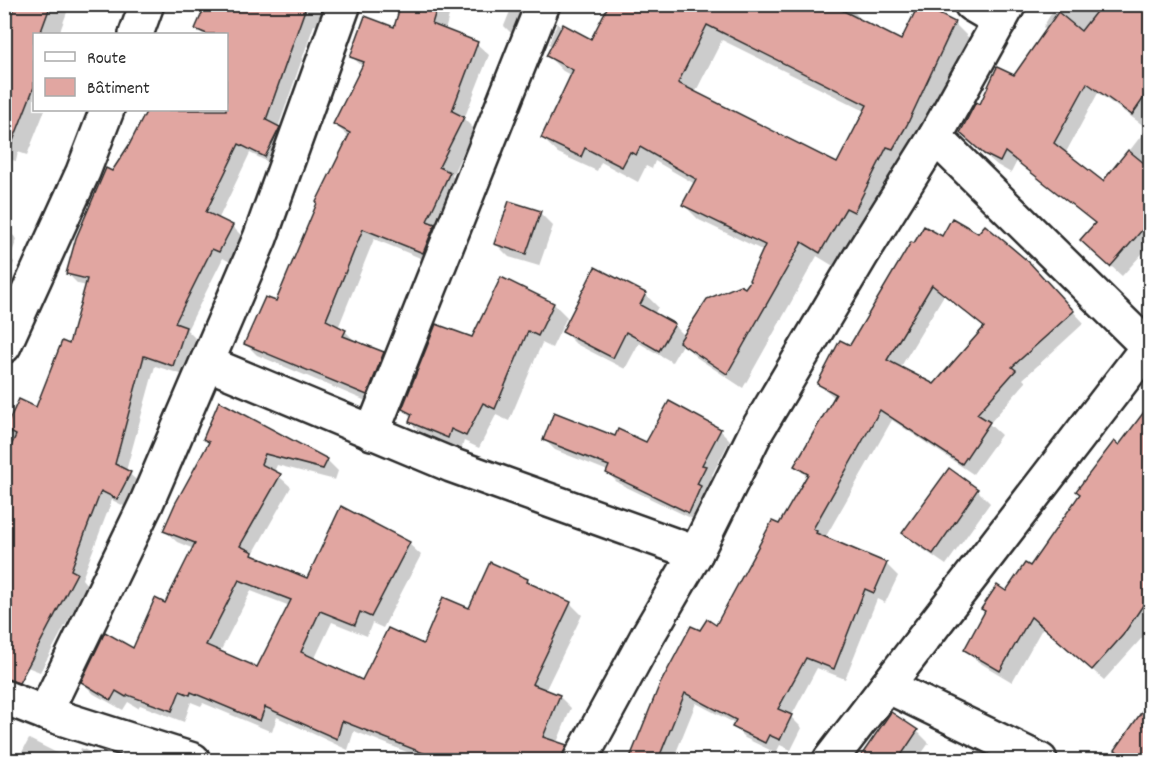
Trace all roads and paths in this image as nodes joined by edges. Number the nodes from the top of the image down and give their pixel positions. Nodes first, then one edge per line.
1 (147, 4) edge
2 (344, 4) edge
3 (543, 4) edge
4 (971, 4) edge
5 (1005, 13) edge
6 (136, 33) edge
7 (107, 111) edge
8 (935, 137) junction
9 (15, 299) edge
10 (4, 346) edge
11 (1149, 346) edge
12 (207, 363) junction
13 (372, 433) junction
14 (696, 553) junction
15 (887, 686) junction
16 (4, 698) edge
17 (45, 712) junction
18 (193, 760) edge
19 (580, 760) edge
20 (830, 760) edge
21 (1040, 760) edge

1 - 6 street
2 - 12 street
3 - 13 street
4 - 5 street
5 - 8 street
7 - 9 street
8 - 11 street
8 - 14 street
9 - 10 street
11 - 15 street
12 - 13 street
12 - 17 street
13 - 14 street
14 - 19 street
15 - 20 street
15 - 21 street
16 - 17 street
17 - 18 street

